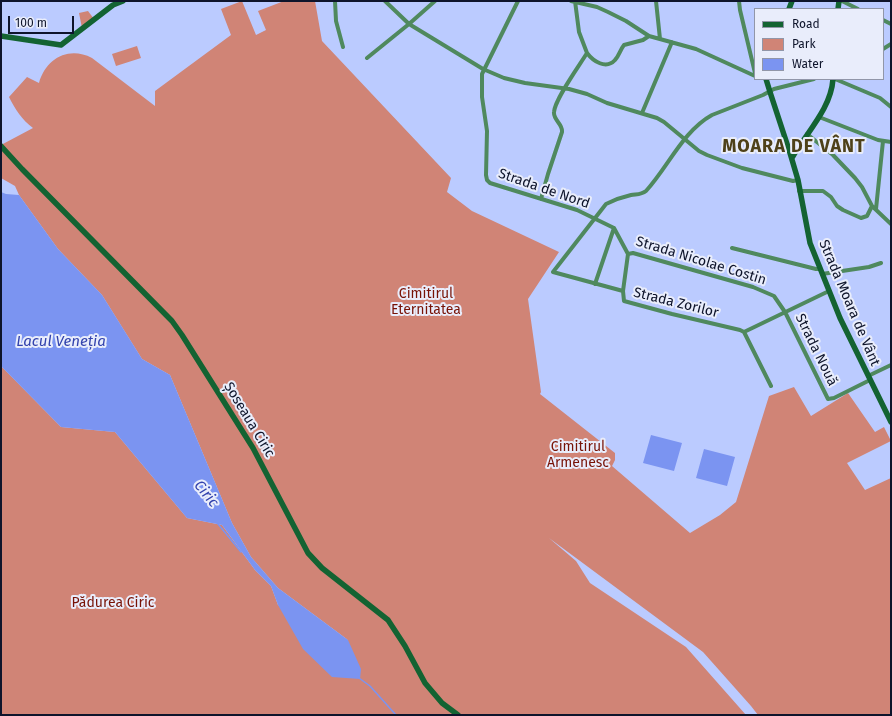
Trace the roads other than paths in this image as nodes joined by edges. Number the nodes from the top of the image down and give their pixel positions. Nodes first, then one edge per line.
1 (123, 1) edge
2 (335, 1) edge
3 (385, 1) edge
4 (435, 1) edge
5 (518, 1) edge
6 (574, 1) edge
7 (656, 1) edge
8 (739, 1) edge
9 (840, 1) edge
10 (856, 8) edge
11 (409, 24) junction
12 (1, 36) edge
13 (649, 36) junction
14 (660, 39) junction
15 (672, 42) junction
16 (342, 47) dead end
17 (587, 53) junction
18 (367, 58) dead end
19 (483, 69) junction
20 (754, 71) edge
21 (754, 75) edge
22 (765, 80) edge
23 (810, 80) edge
24 (834, 80) edge
25 (836, 80) edge
26 (564, 88) junction
27 (770, 94) junction
28 (891, 106) edge
29 (642, 113) junction
30 (819, 117) junction
31 (807, 134) junction
32 (685, 140) junction
33 (884, 141) junction
34 (891, 142) edge
35 (1, 146) edge
36 (792, 158) junction
37 (798, 180) junction
38 (799, 191) junction
39 (541, 199) junction
40 (872, 206) junction
41 (876, 209) junction
42 (595, 218) junction
43 (891, 224) edge
44 (614, 228) junction
45 (732, 248) dead end
46 (628, 254) junction
47 (881, 263) dead end
48 (821, 271) junction
49 (596, 284) junction
50 (829, 291) junction
51 (623, 292) junction
52 (785, 312) junction
53 (744, 332) junction
54 (891, 365) edge
55 (869, 378) junction
56 (771, 386) dead end
57 (891, 422) edge
58 (458, 715) edge

1 - 12 street
2 - 16 street
3 - 11 street
4 - 11 street
5 - 19 street
6 - 13 street
6 - 17 street
7 - 14 street
8 - 20 street
9 - 10 street
11 - 18 street
11 - 19 street
13 - 14 street
13 - 17 street
14 - 15 street
15 - 21 street
15 - 29 street
17 - 26 street
19 - 26 street
19 - 39 street, Strada de Nord
22 - 27 street, Strada Moara de Vânt
23 - 27 street
24 - 30 street
25 - 28 street
26 - 29 street
26 - 39 street
27 - 32 street
27 - 36 street, Strada Moara de Vânt
29 - 32 street
30 - 31 street
30 - 33 street
31 - 36 street
31 - 40 street
32 - 37 street
32 - 42 street
33 - 34 street
33 - 41 street
35 - 58 street, Șoseaua Ciric
36 - 37 street, Strada Moara de Vânt
37 - 38 street, Strada Moara de Vânt
38 - 40 street
38 - 48 street, Strada Moara de Vânt
39 - 42 street, Strada de Nord
40 - 41 street
41 - 43 street
42 - 44 street, Strada de Nord
42 - 49 street, Strada Zorilor
44 - 46 street, Strada Nicolae Costin
44 - 49 street
45 - 48 street
46 - 51 street
46 - 52 street, Strada Nicolae Costin
47 - 48 street
48 - 50 street, Strada Moara de Vânt
49 - 51 street, Strada Zorilor
50 - 52 street, Strada Nouă
50 - 55 street, Strada Moara de Vânt
51 - 53 street, Strada Zorilor
52 - 53 street, Strada Nouă
52 - 55 street, Strada Nouă
53 - 56 street
54 - 55 street
55 - 57 street, Strada Moara de Vânt

